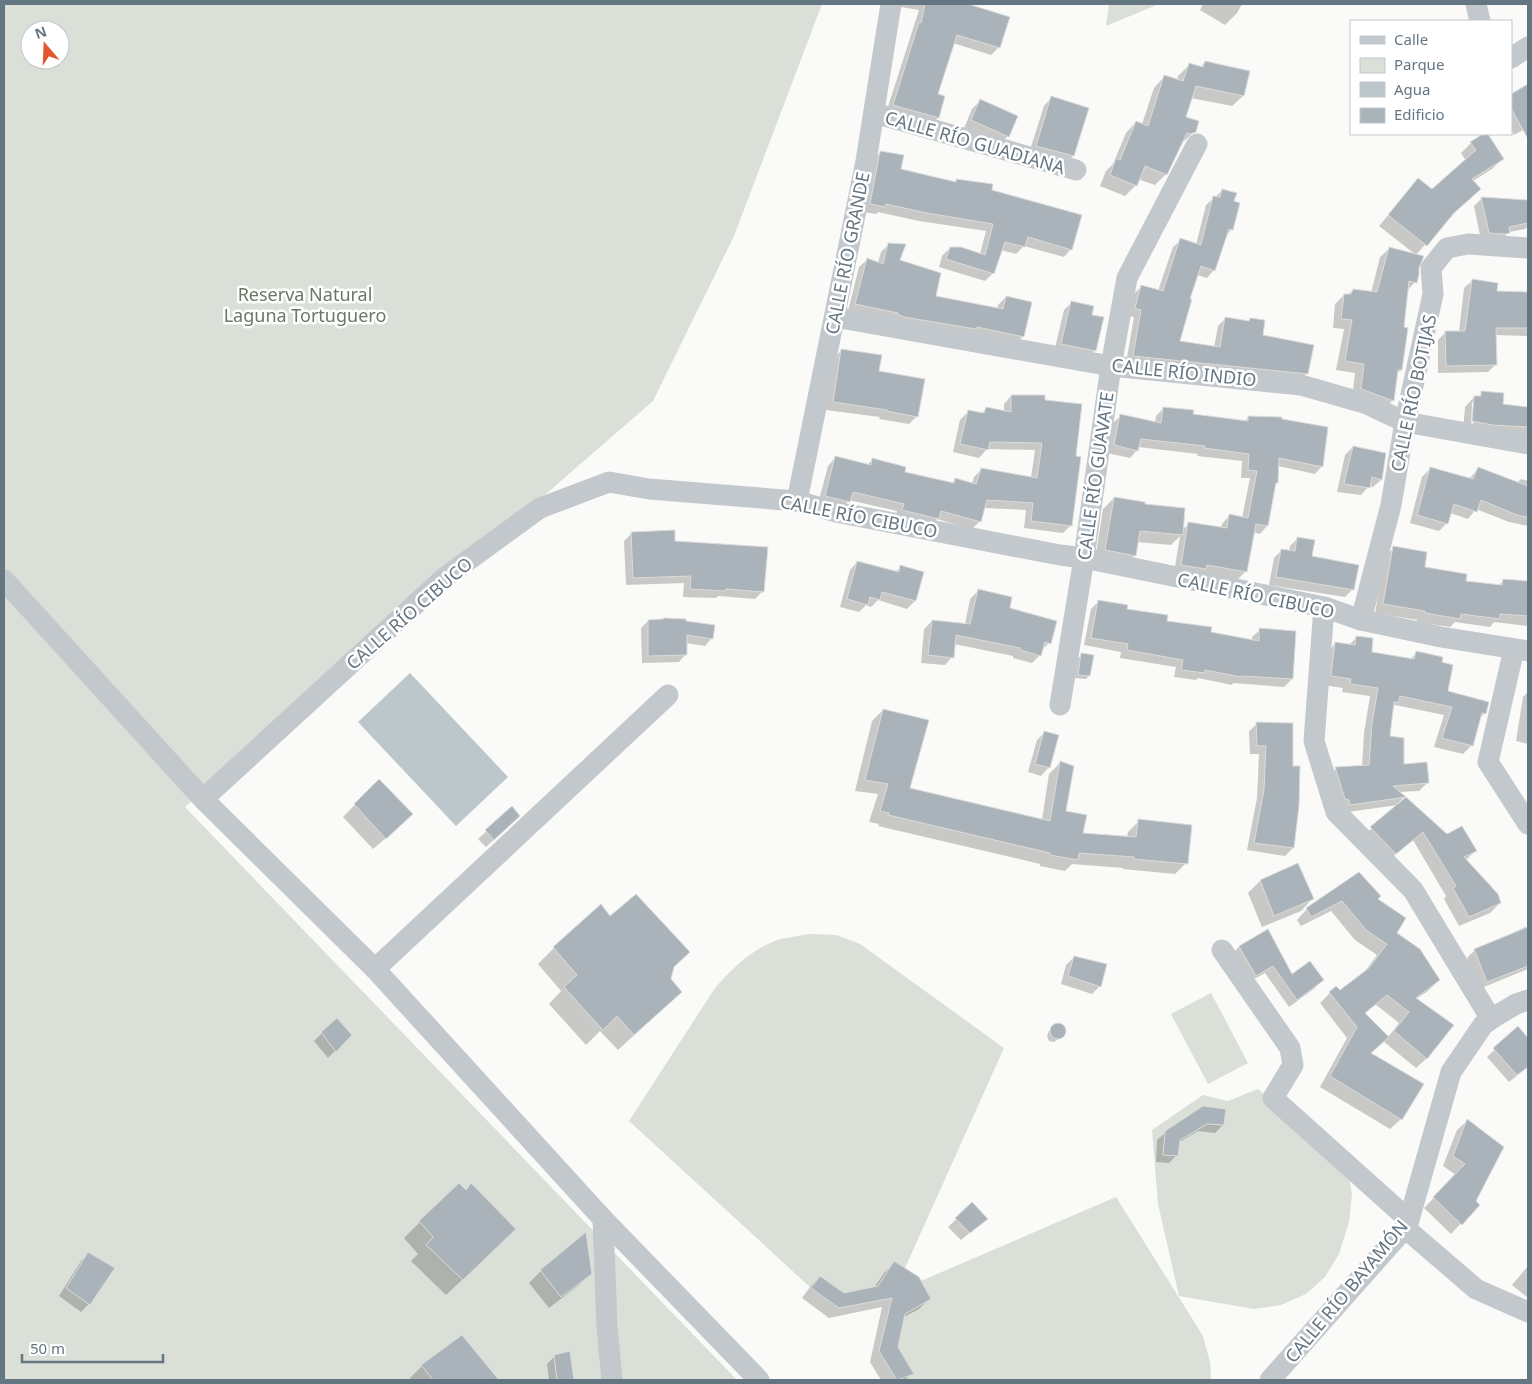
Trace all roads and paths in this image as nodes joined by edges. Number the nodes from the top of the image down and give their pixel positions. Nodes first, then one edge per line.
1 (891, 4) edge
2 (1476, 4) edge
3 (1480, 20) edge
4 (1528, 47) edge
5 (1512, 57) edge
6 (874, 113) junction
7 (1196, 144) dead end
8 (1076, 170) dead end
9 (1528, 248) edge
10 (834, 317) junction
11 (1111, 366) junction
12 (1405, 422) junction
13 (1528, 444) edge
14 (797, 501) junction
15 (1084, 558) junction
16 (4, 580) edge
17 (1324, 607) junction
18 (1361, 620) junction
19 (1521, 650) edge
20 (668, 695) dead end
21 (1060, 706) dead end
22 (203, 799) junction
23 (1528, 824) edge
24 (1222, 950) dead end
25 (375, 970) junction
26 (1528, 1000) edge
27 (1491, 1019) junction
28 (603, 1219) junction
29 (1407, 1224) junction
30 (1528, 1312) edge
31 (612, 1380) edge
32 (759, 1380) edge
33 (1270, 1380) edge

1 - 6 street, CALLE RÍO GRANDE
2 - 3 street
4 - 5 street
6 - 8 street, CALLE RÍO GUADIANA
6 - 10 street, CALLE RÍO GRANDE
7 - 11 street, CALLE RÍO GUAVATE
9 - 12 street, CALLE RÍO BOTIJAS
10 - 11 street, CALLE RÍO INDIO
10 - 14 street, CALLE RÍO GRANDE
11 - 12 street, CALLE RÍO INDIO
11 - 15 street, CALLE RÍO GUAVATE
12 - 13 street, CALLE RÍO INDIO
12 - 18 street, CALLE RÍO BOTIJAS
14 - 15 street, CALLE RÍO CIBUCO
14 - 22 street, CALLE RÍO CIBUCO
15 - 17 street, CALLE RÍO CIBUCO
15 - 21 street, CALLE RÍO GUAVATE
16 - 22 street
17 - 18 street, CALLE RÍO CIBUCO
17 - 27 street
18 - 19 street, CALLE RÍO CIBUCO
19 - 23 street
20 - 25 street
22 - 25 street
24 - 29 street
25 - 28 street
26 - 27 street, CALLE RÍO BAYAMÓN
27 - 29 street, CALLE RÍO BAYAMÓN
28 - 31 street
28 - 32 street
29 - 30 street
29 - 33 street, CALLE RÍO BAYAMÓN

